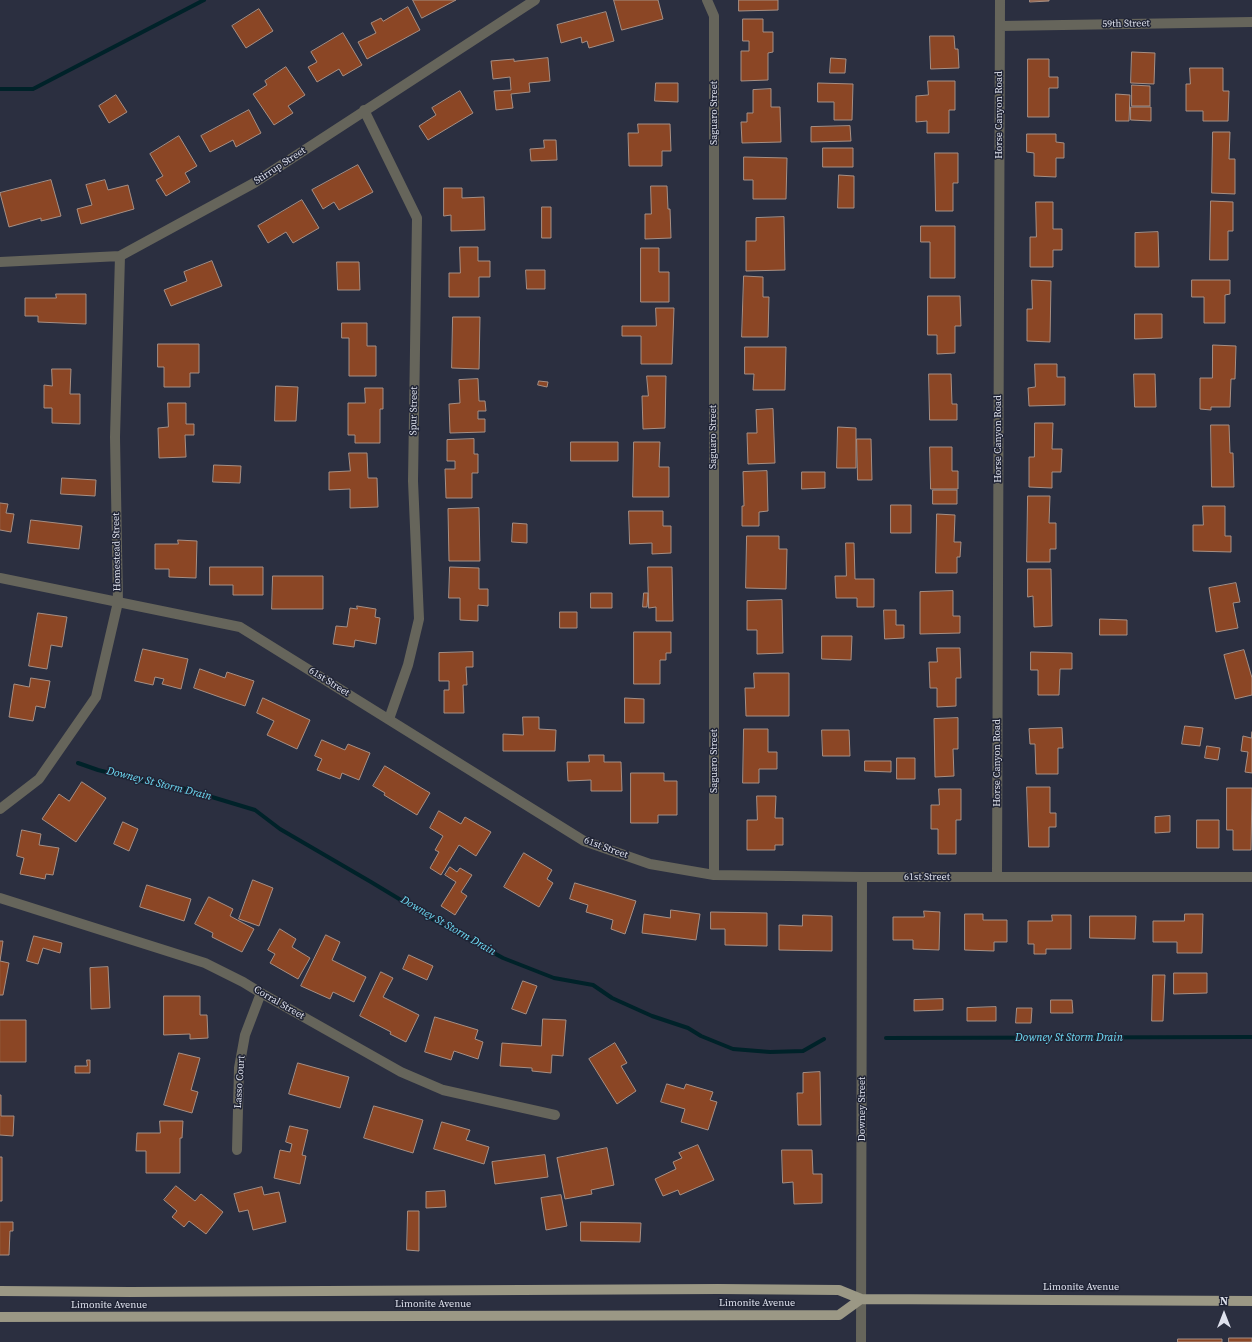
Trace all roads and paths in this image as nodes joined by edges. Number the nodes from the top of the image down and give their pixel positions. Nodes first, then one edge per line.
1 (535, 0) edge
2 (707, 0) edge
3 (1000, 0) edge
4 (1252, 22) edge
5 (1000, 26) junction
6 (364, 110) junction
7 (120, 256) junction
8 (0, 262) edge
9 (0, 578) edge
10 (118, 602) junction
11 (389, 720) junction
12 (0, 809) edge
13 (714, 875) junction
14 (862, 877) junction
15 (997, 877) junction
16 (1252, 877) edge
17 (0, 898) edge
18 (261, 994) junction
19 (555, 1115) dead end
20 (237, 1150) dead end
21 (0, 1291) edge
22 (861, 1299) junction
23 (1252, 1301) edge
24 (0, 1317) edge
25 (861, 1342) edge

1 - 6 street, Stirrup Street
2 - 13 street, Saguaro Street
3 - 5 street, Horse Canyon Road
4 - 5 street, 59th Street
5 - 15 street, Horse Canyon Road
6 - 7 street, Stirrup Street
6 - 11 street, Spur Street
7 - 8 street, Stirrup Street
7 - 10 street, Homestead Street
9 - 10 street, 61st Street
10 - 11 street, 61st Street
10 - 12 street, Homestead Street
11 - 13 street, 61st Street
13 - 14 street, 61st Street
14 - 15 street, 61st Street
14 - 22 street, Downey Street
15 - 16 street, 61st Street
17 - 18 street, Corral Street
18 - 19 street, Corral Street
18 - 20 street, Lasso Court
21 - 22 main road, Limonite Avenue
22 - 23 main road, Limonite Avenue
22 - 24 main road, Limonite Avenue
22 - 25 street, Downey Street

